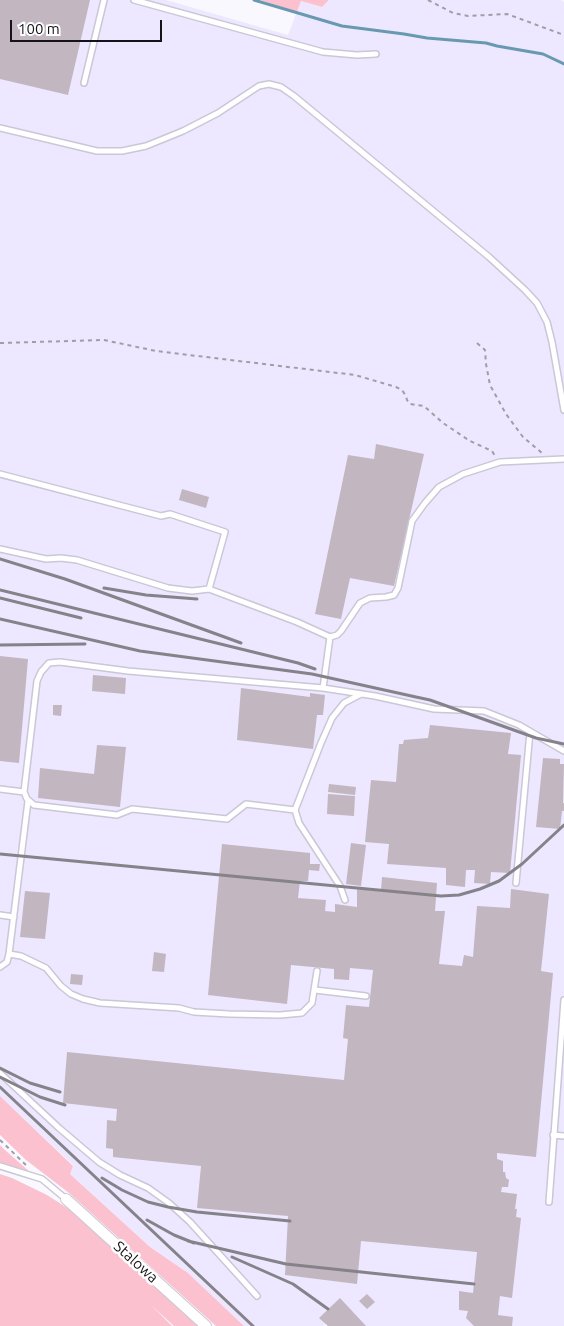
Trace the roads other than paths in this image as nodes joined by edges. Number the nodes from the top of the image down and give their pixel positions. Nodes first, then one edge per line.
1 (104, 0) edge
2 (134, 0) edge
3 (376, 54) dead end
4 (84, 83) dead end
5 (0, 128) edge
6 (564, 410) edge
7 (564, 459) edge
8 (0, 474) edge
9 (0, 549) edge
10 (209, 589) junction
11 (330, 637) junction
12 (323, 688) junction
13 (362, 694) junction
14 (530, 732) junction
15 (564, 751) edge
16 (0, 789) edge
17 (24, 792) junction
18 (28, 801) junction
19 (295, 810) junction
20 (516, 883) dead end
21 (345, 900) dead end
22 (0, 915) edge
23 (14, 917) junction
24 (9, 954) junction
25 (0, 967) edge
26 (317, 971) dead end
27 (315, 990) junction
28 (366, 996) dead end
29 (564, 1000) edge
30 (0, 1073) edge
31 (553, 1135) junction
32 (564, 1136) edge
33 (0, 1166) edge
34 (66, 1199) joint
35 (549, 1202) dead end
36 (257, 1296) dead end
37 (206, 1326) edge

1 - 4 lane
2 - 3 lane
5 - 6 lane
7 - 11 lane
8 - 10 lane
9 - 10 lane
10 - 11 lane
11 - 12 lane
12 - 13 lane
12 - 17 lane
13 - 14 lane
13 - 19 lane
14 - 15 lane
14 - 20 lane
16 - 17 lane
17 - 18 lane
18 - 19 lane
18 - 23 lane
19 - 21 lane
22 - 23 lane
23 - 24 lane
24 - 25 lane
24 - 27 lane
26 - 27 lane
27 - 28 lane
29 - 31 lane
30 - 36 lane
31 - 32 lane
31 - 35 lane
33 - 34 lane
34 - 37 street, Stalowa

